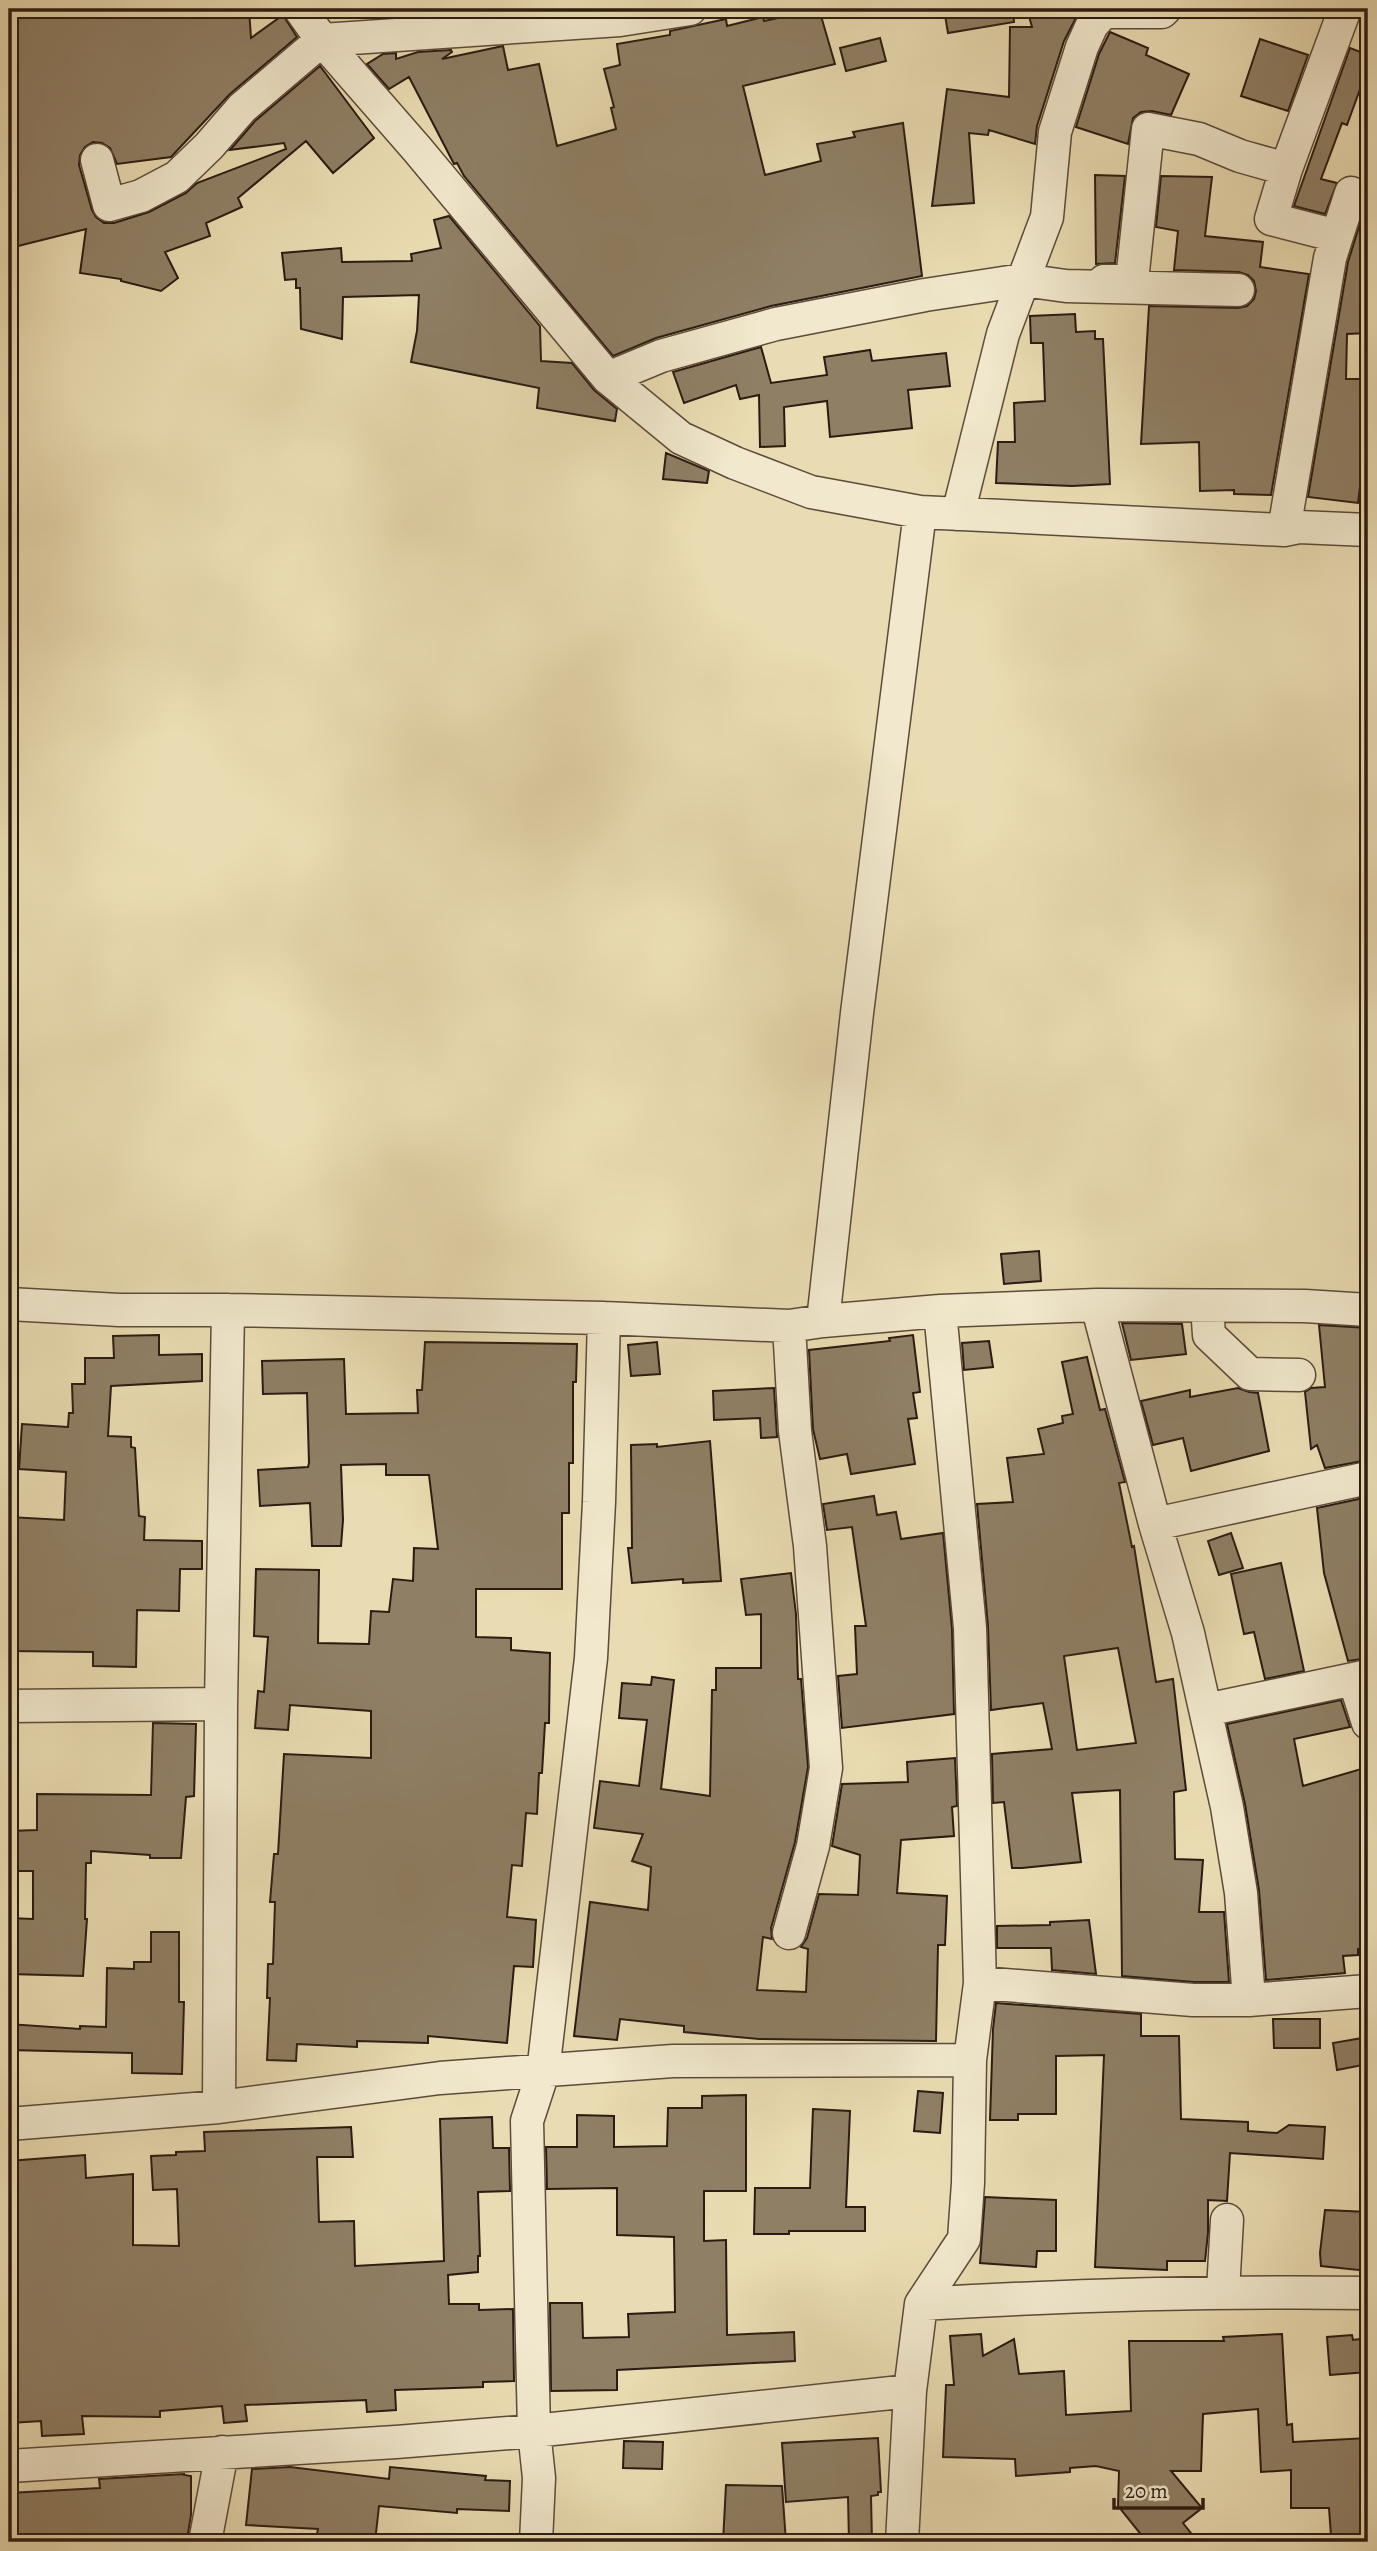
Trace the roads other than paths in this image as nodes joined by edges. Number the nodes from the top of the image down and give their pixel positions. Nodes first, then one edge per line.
1 (300, 9) edge
2 (690, 9) edge
3 (1165, 9) edge
4 (1348, 9) edge
5 (619, 14) edge
6 (1368, 16) edge
7 (490, 19) edge
8 (405, 22) edge
9 (322, 40) junction
10 (97, 160) dead end
11 (1286, 169) junction
12 (1368, 200) edge
13 (1337, 236) junction
14 (1023, 279) junction
15 (1238, 290) dead end
16 (608, 378) junction
17 (920, 512) junction
18 (958, 514) junction
19 (1284, 530) junction
20 (1368, 530) edge
21 (9, 1304) edge
22 (1097, 1305) junction
23 (1207, 1306) junction
24 (228, 1310) junction
25 (1368, 1310) edge
26 (940, 1311) junction
27 (604, 1318) junction
28 (823, 1321) junction
29 (789, 1326) junction
30 (1299, 1375) dead end
31 (1368, 1478) edge
32 (1155, 1524) junction
33 (1361, 1677) edge
34 (221, 1704) junction
35 (9, 1706) edge
36 (1206, 1710) junction
37 (1368, 1723) edge
38 (789, 1933) dead end
39 (980, 1983) junction
40 (1368, 1991) edge
41 (1248, 2000) junction
42 (970, 2060) junction
43 (543, 2072) junction
44 (219, 2107) junction
45 (9, 2124) edge
46 (1227, 2220) dead end
47 (1223, 2291) junction
48 (1368, 2293) edge
49 (921, 2304) junction
50 (910, 2391) junction
51 (534, 2431) junction
52 (222, 2452) junction
53 (9, 2466) edge
54 (205, 2542) edge
55 (537, 2542) edge
56 (902, 2542) edge

1 - 9 street
2 - 5 street
3 - 14 street
4 - 6 street
4 - 11 street
5 - 7 street
7 - 8 street
8 - 9 street
9 - 10 street
9 - 16 street
11 - 13 street
11 - 14 street
12 - 13 street
13 - 19 street
14 - 15 street
14 - 16 street
14 - 18 street
16 - 17 street
17 - 18 street
17 - 28 street
18 - 19 street
19 - 20 street
21 - 24 street
22 - 23 street
22 - 26 street
22 - 32 street
23 - 25 street
23 - 30 street
24 - 27 street
24 - 34 street
26 - 28 street
26 - 39 street
27 - 29 street
27 - 43 street
28 - 29 street
29 - 38 street
31 - 32 street
32 - 36 street
33 - 36 street
33 - 37 street
34 - 35 street
34 - 44 street
36 - 41 street
39 - 41 street
39 - 42 street
40 - 41 street
42 - 43 street
42 - 49 street
43 - 44 street
43 - 51 street
44 - 45 street
46 - 47 street
47 - 48 street
47 - 49 street
49 - 50 street
50 - 51 street
50 - 56 street
51 - 52 street
51 - 55 street
52 - 53 street
52 - 54 street

